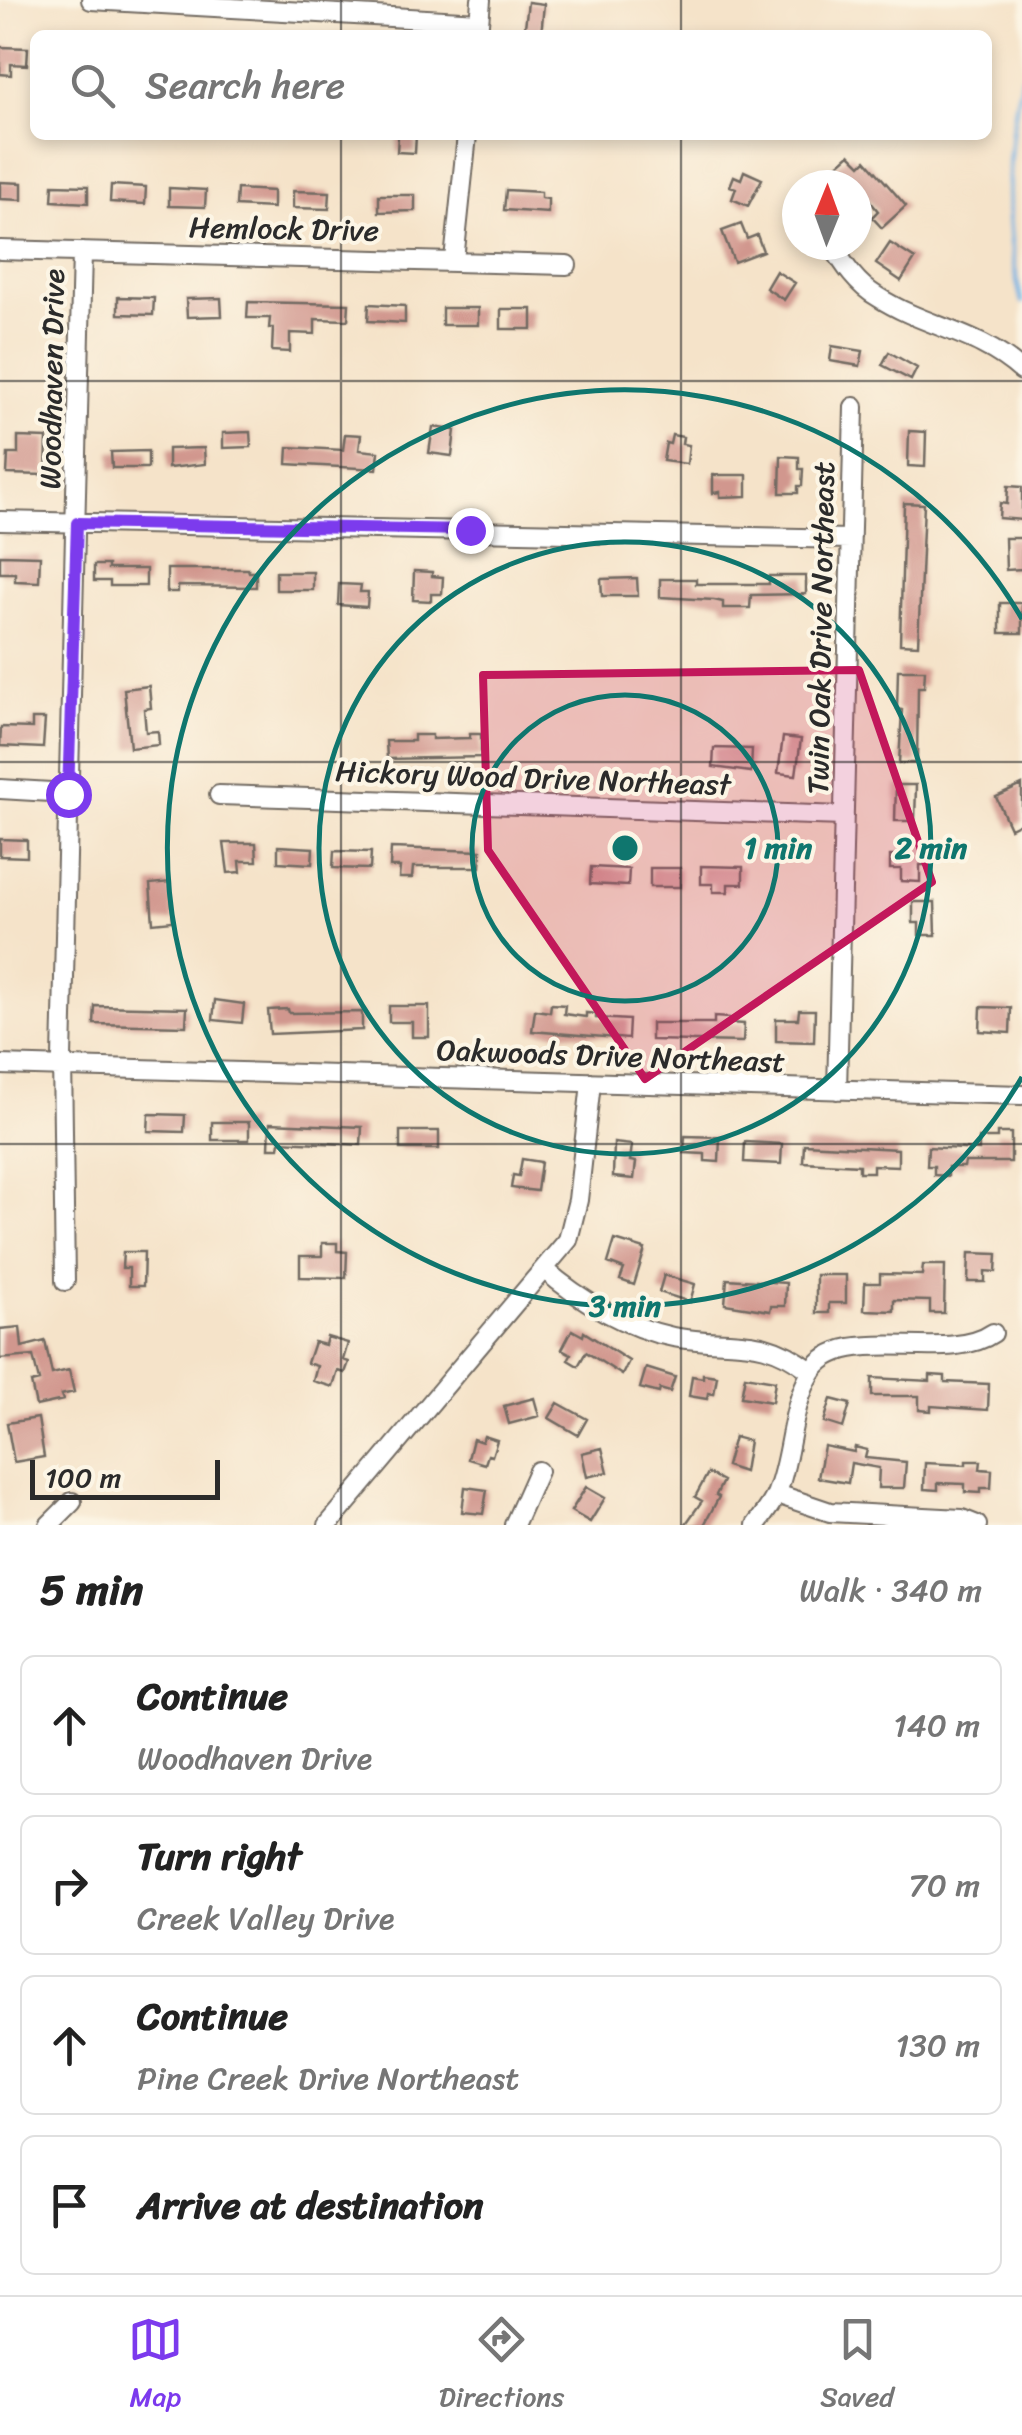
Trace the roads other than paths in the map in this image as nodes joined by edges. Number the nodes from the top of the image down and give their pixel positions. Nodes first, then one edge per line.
1 (91, 0) edge
2 (481, 0) edge
3 (478, 28) edge
4 (466, 140) edge
5 (0, 250) edge
6 (82, 252) junction
7 (454, 260) junction
8 (841, 260) edge
9 (566, 264) dead end
10 (1022, 372) edge
11 (854, 407) dead end
12 (0, 521) edge
13 (77, 523) junction
14 (850, 539) junction
15 (0, 790) edge
16 (68, 794) junction
17 (219, 795) dead end
18 (844, 816) junction
19 (0, 1064) edge
20 (64, 1066) junction
21 (592, 1083) junction
22 (837, 1090) junction
23 (1022, 1095) edge
24 (544, 1269) junction
25 (65, 1281) dead end
26 (993, 1333) dead end
27 (811, 1371) junction
28 (538, 1471) dead end
29 (777, 1494) junction
30 (72, 1502) dead end
31 (49, 1525) edge
32 (328, 1525) edge
33 (514, 1525) edge
34 (756, 1525) edge
35 (976, 1525) edge

1 - 3 street
2 - 3 street
4 - 7 street
5 - 6 street, Hemlock Drive
6 - 7 street, Hemlock Drive
6 - 13 street, Woodhaven Drive
7 - 9 street, Hemlock Drive
8 - 10 street
11 - 14 street, Twin Oak Drive Northeast
12 - 13 street
13 - 14 street
13 - 16 street, Woodhaven Drive
14 - 18 street, Twin Oak Drive Northeast
15 - 16 street
16 - 20 street, Woodhaven Drive
17 - 18 street, Hickory Wood Drive Northeast
18 - 22 street, Twin Oak Drive Northeast
19 - 20 street, Oakwoods Drive Northeast
20 - 21 street, Oakwoods Drive Northeast
20 - 25 street, Woodhaven Drive
21 - 22 street, Oakwoods Drive Northeast
21 - 24 street
22 - 23 street, Oakwoods Drive Northeast
24 - 27 street
24 - 32 street
26 - 27 street
27 - 29 street
28 - 33 street
29 - 34 street
29 - 35 street
30 - 31 street

